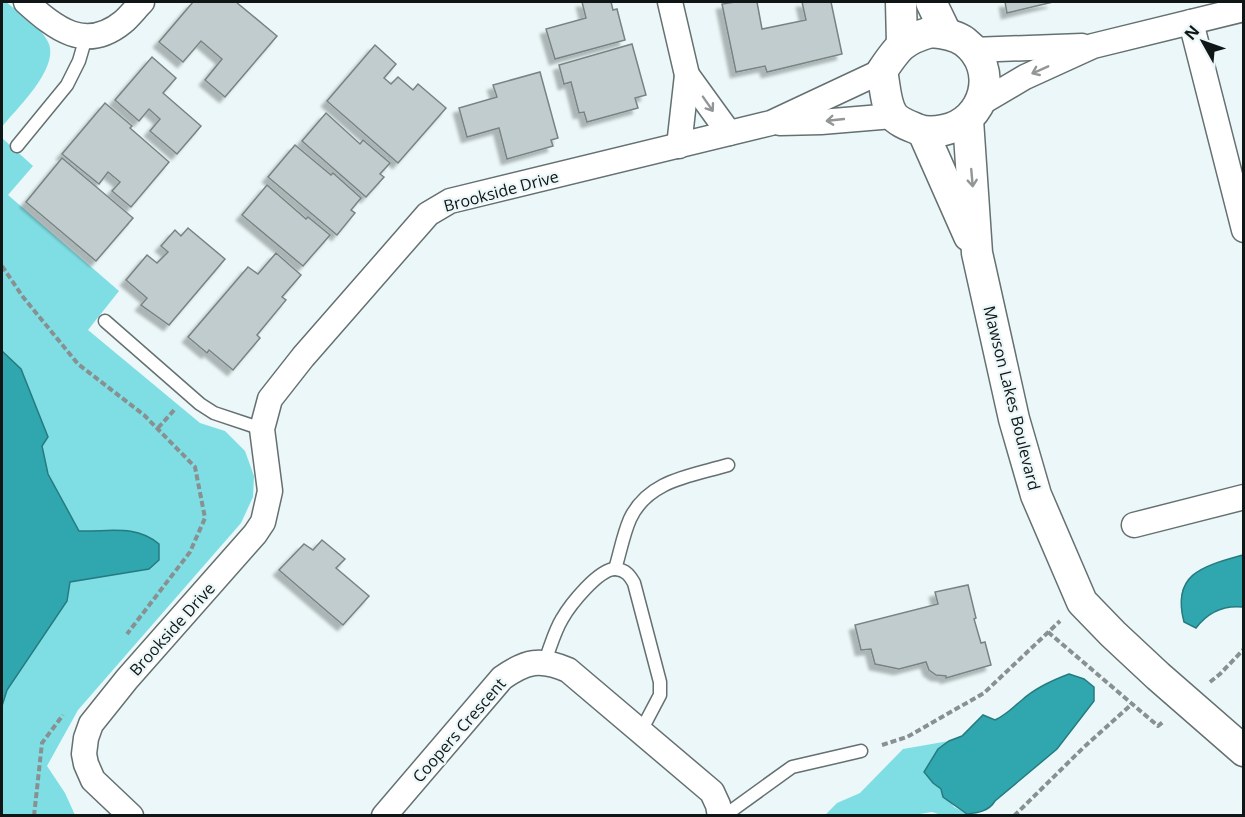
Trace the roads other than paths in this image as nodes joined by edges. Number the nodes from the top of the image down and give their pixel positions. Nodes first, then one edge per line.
1 (26, 2) edge
2 (142, 2) edge
3 (670, 2) edge
4 (901, 2) edge
5 (931, 2) edge
6 (1244, 9) edge
7 (1191, 22) junction
8 (946, 33) junction
9 (86, 37) junction
10 (902, 44) junction
11 (1093, 45) junction
12 (972, 50) junction
13 (882, 71) junction
14 (687, 75) junction
15 (974, 111) junction
16 (893, 116) junction
17 (771, 123) junction
18 (923, 132) junction
19 (729, 134) junction
20 (17, 146) dead end
21 (679, 146) junction
22 (1244, 230) edge
23 (977, 253) junction
24 (105, 321) dead end
25 (262, 429) junction
26 (728, 465) dead end
27 (1244, 497) edge
28 (1134, 525) dead end
29 (615, 569) junction
30 (544, 663) junction
31 (640, 731) junction
32 (861, 751) road end
33 (1244, 751) edge
34 (131, 816) edge
35 (384, 816) edge
36 (722, 816) edge

1 - 9 street
2 - 9 street
3 - 14 street
4 - 10 street
5 - 8 street
6 - 7 street
7 - 11 street
7 - 22 street
8 - 10 street
8 - 12 street
9 - 20 lane
10 - 13 street
11 - 12 street
11 -> 15 street
12 - 15 street
13 - 16 street
13 - 17 street, Brookside Drive
14 -> 19 street
14 - 21 street
15 - 18 street
15 -> 23 street, Mawson Lakes Boulevard
16 -> 17 street, Brookside Drive
16 - 18 street
17 - 19 street, Brookside Drive
18 - 23 street, Mawson Lakes Boulevard
19 - 21 street, Brookside Drive
21 - 25 street, Brookside Drive
23 - 33 street, Mawson Lakes Boulevard
24 - 25 lane
25 - 34 street, Brookside Drive
26 - 29 lane
27 - 28 street
29 - 30 lane
29 - 31 lane
30 - 31 street
30 - 35 street, Coopers Crescent
31 - 36 street
32 - 36 lane

